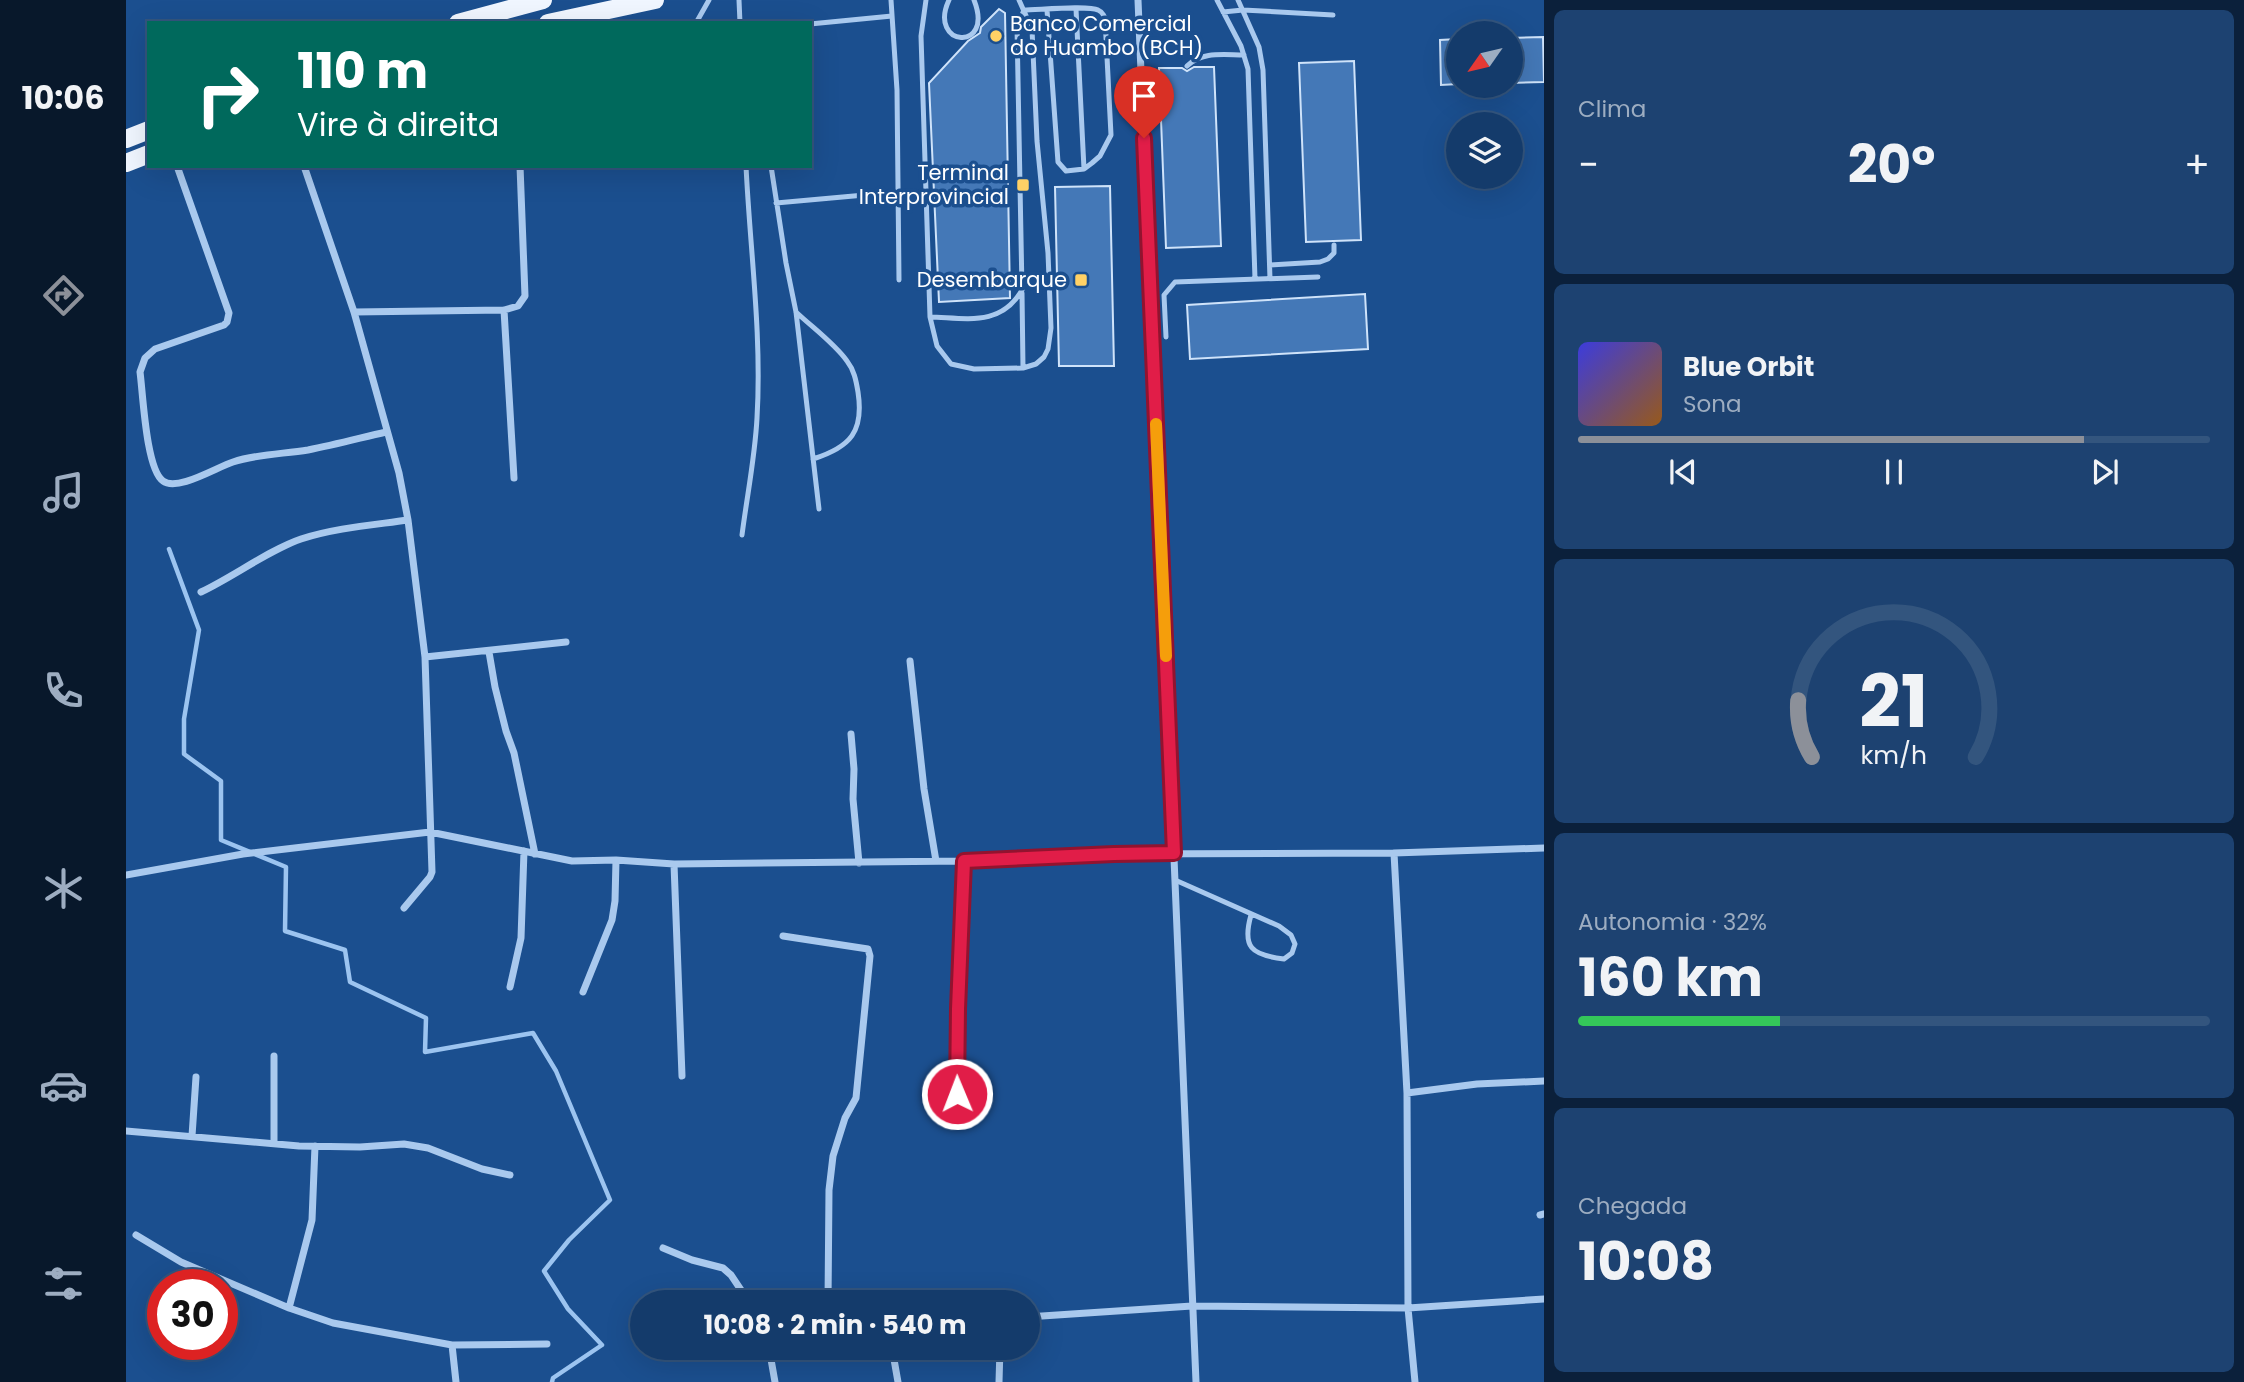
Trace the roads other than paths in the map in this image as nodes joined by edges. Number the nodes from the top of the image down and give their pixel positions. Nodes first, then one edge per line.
1 (543, 0) edge
2 (655, 0) edge
3 (709, 0) edge
4 (739, 0) edge
5 (891, 0) edge
6 (926, 0) edge
7 (948, 0) edge
8 (974, 0) edge
9 (1018, 0) edge
10 (1138, 0) edge
11 (1217, 0) edge
12 (1238, 0) edge
13 (1047, 9) junction
14 (1076, 9) junction
15 (1024, 10) junction
16 (1243, 10) junction
17 (1223, 12) junction
18 (1333, 15) dead end
19 (891, 16) junction
20 (588, 19) edge
21 (465, 21) edge
22 (568, 21) edge
23 (697, 21) edge
24 (740, 21) edge
25 (812, 24) edge
26 (1244, 55) junction
27 (1187, 66) dead end
28 (147, 131) edge
29 (126, 139) edge
30 (147, 155) edge
31 (126, 163) edge
32 (178, 168) edge
33 (305, 168) edge
34 (520, 168) edge
35 (746, 168) edge
36 (771, 168) edge
37 (1084, 169) junction
38 (898, 192) junction
39 (776, 204) junction
40 (1334, 245) dead end
41 (1269, 265) junction
42 (1318, 277) dead end
43 (1255, 279) junction
44 (1270, 279) junction
45 (899, 280) dead end
46 (1022, 290) junction
47 (504, 310) junction
48 (354, 312) junction
49 (796, 312) junction
50 (930, 317) junction
51 (1166, 337) dead end
52 (1023, 368) junction
53 (386, 432) junction
54 (813, 459) junction
55 (514, 478) dead end
56 (819, 509) dead end
57 (408, 520) junction
58 (742, 535) dead end
59 (201, 592) dead end
60 (566, 642) dead end
61 (489, 652) junction
62 (425, 657) junction
63 (910, 661) dead end
64 (851, 734) dead end
65 (430, 832) junction
66 (1544, 848) edge
67 (524, 851) junction
68 (1174, 853) junction
69 (1394, 853) junction
70 (535, 854) junction
71 (615, 860) junction
72 (936, 861) junction
73 (964, 861) junction
74 (859, 863) junction
75 (674, 864) junction
76 (126, 875) edge
77 (1175, 880) junction
78 (404, 908) dead end
79 (1251, 915) junction
80 (783, 936) dead end
81 (510, 987) dead end
82 (583, 992) dead end
83 (274, 1056) dead end
84 (682, 1076) dead end
85 (196, 1077) dead end
86 (1544, 1081) edge
87 (1407, 1093) junction
88 (957, 1094) dead end
89 (126, 1131) edge
90 (192, 1136) junction
91 (274, 1143) junction
92 (315, 1146) junction
93 (510, 1175) dead end
94 (136, 1235) dead end
95 (663, 1248) dead end
96 (741, 1290) edge
97 (828, 1290) edge
98 (1544, 1299) edge
99 (1192, 1306) junction
100 (289, 1308) junction
101 (1408, 1308) junction
102 (1040, 1316) edge
103 (547, 1344) dead end
104 (452, 1345) junction
105 (771, 1360) edge
106 (894, 1360) edge
107 (1000, 1360) edge
108 (456, 1382) edge
109 (775, 1382) edge
110 (898, 1382) edge
111 (999, 1382) edge
112 (1196, 1382) edge
113 (1415, 1382) edge

1 - 21 main road
2 - 20 main road
3 - 23 lane
4 - 24 lane
5 - 19 lane
6 - 50 lane
7 - 8 lane
9 - 15 lane
10 - 68 street
11 - 17 lane
12 - 16 lane
13 - 14 lane
13 - 15 lane
13 - 37 lane
14 - 37 lane
14 - 37 lane
15 - 46 lane
15 - 52 lane
16 - 17 lane
16 - 18 lane
16 - 41 lane
17 - 26 lane
19 - 25 lane
19 - 38 lane
20 - 22 main road
26 - 27 lane
26 - 43 lane
28 - 29 main road
30 - 31 main road
32 - 53 street
33 - 48 street
34 - 47 street
35 - 58 lane
36 - 39 lane
38 - 39 lane
38 - 45 lane
39 - 49 lane
40 - 41 lane
41 - 44 lane
42 - 44 lane
43 - 44 lane
43 - 51 lane
46 - 50 lane
46 - 52 lane
47 - 48 street
47 - 55 street
48 - 53 street
49 - 54 lane
49 - 54 lane
50 - 52 lane
53 - 57 street
54 - 56 lane
57 - 59 street
57 - 62 street
60 - 61 street
61 - 62 street
61 - 70 street
62 - 65 street
63 - 72 street
64 - 74 street
65 - 67 street
65 - 76 street
65 - 78 street
66 - 69 street
67 - 70 street
67 - 81 street
68 - 69 street
68 - 73 street
68 - 77 street
69 - 87 street
70 - 71 street
71 - 75 street
71 - 82 street
72 - 73 street
72 - 74 street
73 - 88 street
74 - 75 street
75 - 84 street
77 - 79 lane
77 - 99 street
79 - 79 lane
80 - 97 street
83 - 91 street
85 - 90 street
86 - 87 street
87 - 101 street
89 - 90 street
90 - 91 street
91 - 92 street
92 - 93 street
92 - 100 street
94 - 100 street
95 - 96 street
98 - 101 street
99 - 101 street
99 - 102 street
99 - 112 street
100 - 104 street
101 - 113 street
103 - 104 street
104 - 108 street
105 - 109 street
106 - 110 street
107 - 111 street

